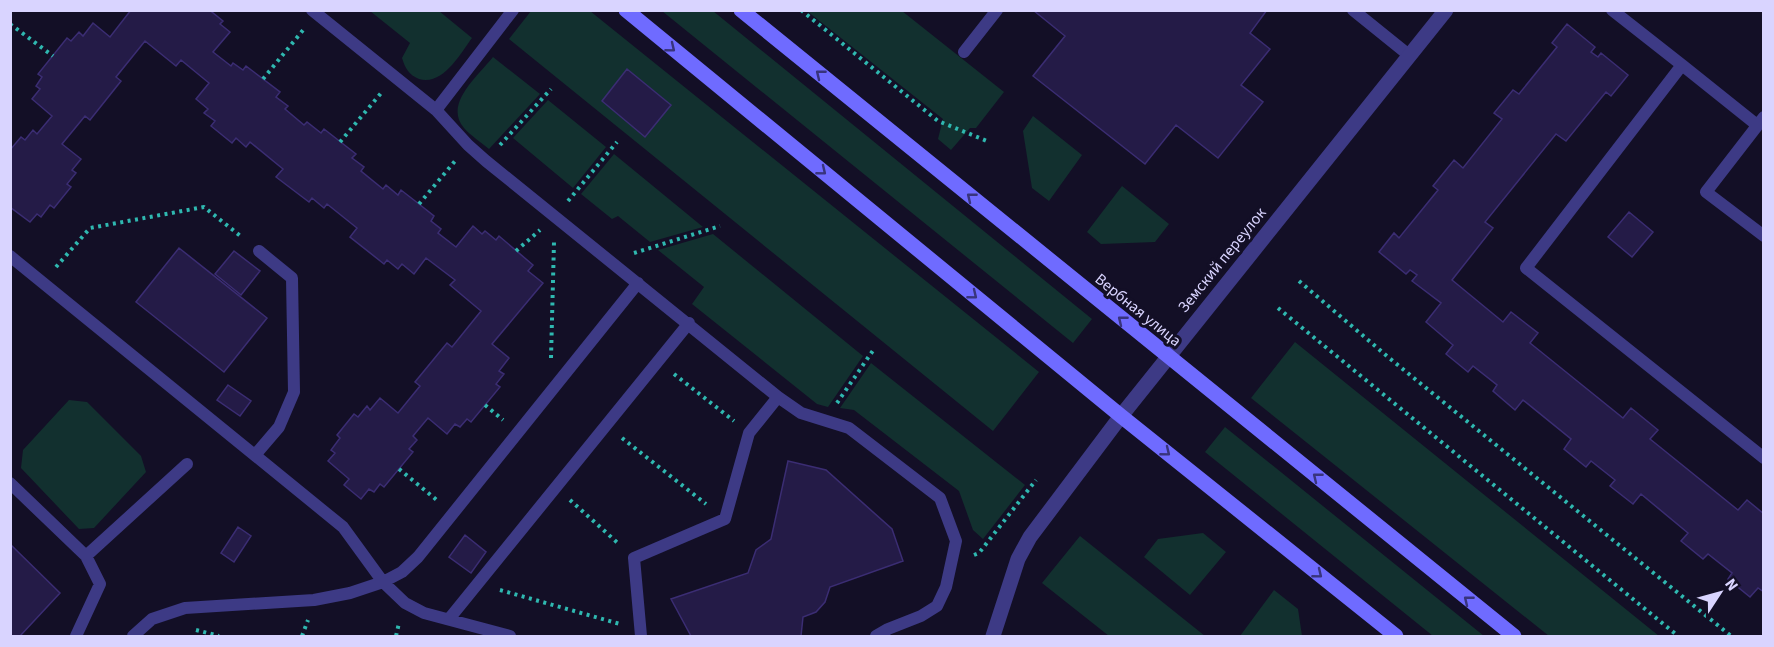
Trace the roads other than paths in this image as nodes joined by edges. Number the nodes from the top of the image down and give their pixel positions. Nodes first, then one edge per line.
1 (513, 10) edge
2 (626, 10) edge
3 (741, 10) edge
4 (997, 10) edge
5 (1353, 10) edge
6 (1446, 10) edge
7 (1612, 10) edge
8 (314, 12) edge
9 (963, 52) dead end
10 (1410, 56) junction
11 (1682, 65) junction
12 (436, 110) junction
13 (1760, 121) edge
14 (1764, 236) edge
15 (259, 250) road end
16 (10, 256) edge
17 (638, 283) junction
18 (689, 323) junction
19 (1168, 357) junction
20 (778, 397) junction
21 (1120, 416) junction
22 (255, 455) junction
23 (1764, 458) edge
24 (187, 464) dead end
25 (10, 483) edge
26 (86, 556) junction
27 (383, 582) junction
28 (449, 620) junction
29 (641, 633) edge
30 (75, 636) edge
31 (133, 636) edge
32 (510, 636) edge
33 (876, 636) edge
34 (993, 636) edge
35 (1396, 636) edge
36 (1514, 636) edge

1 - 12 lane
2 -> 21 main road
19 -> 3 main road, Вербная улица
4 - 9 lane
5 - 10 lane
6 - 10 street, Земский переулок
7 - 11 lane
8 - 12 lane
10 - 19 street, Земский переулок
11 - 13 lane
11 - 23 lane
12 - 17 lane
13 - 14 lane
15 - 22 lane
16 - 22 lane
17 - 18 lane
17 - 27 lane
18 - 20 lane
18 - 28 lane
19 - 21 street, Земский переулок
36 -> 19 main road, Вербная улица
20 - 29 lane
20 - 33 lane
21 - 34 street, Земский переулок
21 -> 35 main road
22 - 27 lane
24 - 26 lane
25 - 26 lane
26 - 30 lane
27 - 28 lane
27 - 31 lane
28 - 32 lane

